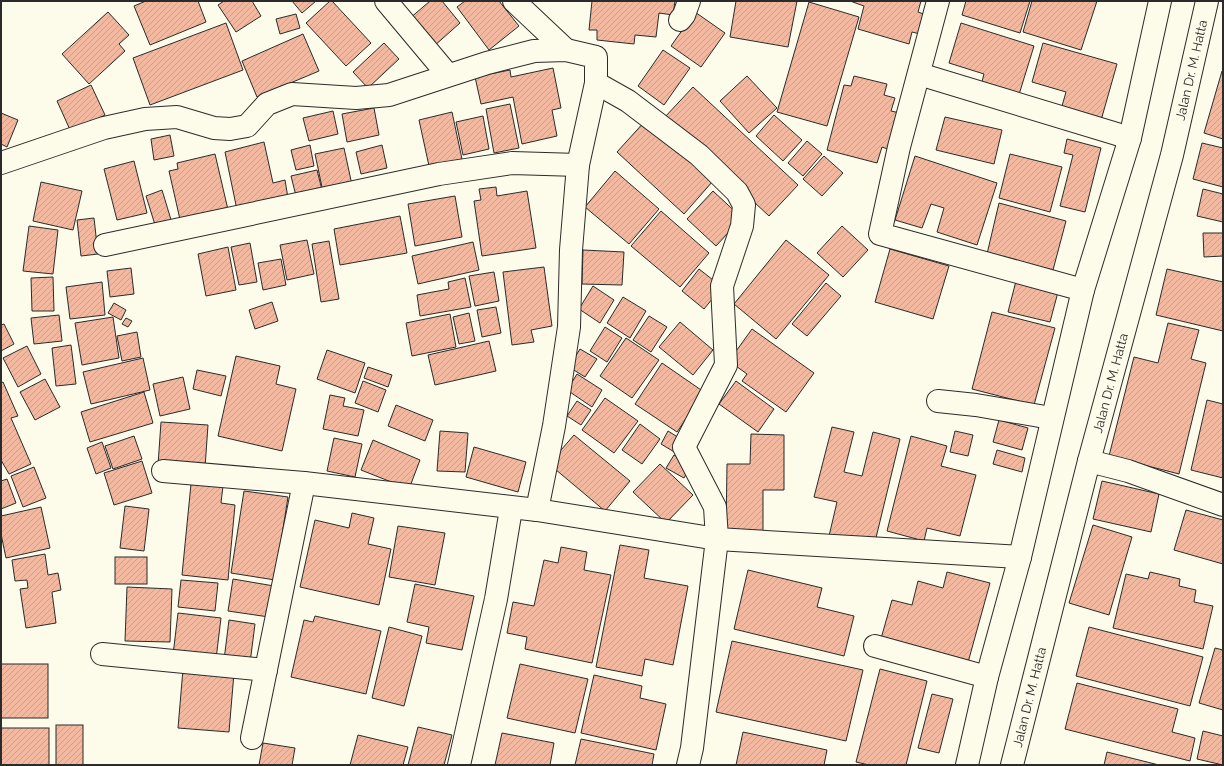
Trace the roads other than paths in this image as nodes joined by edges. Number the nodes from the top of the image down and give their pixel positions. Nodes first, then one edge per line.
1 (386, 1) edge
2 (514, 1) edge
3 (938, 1) edge
4 (1160, 1) edge
5 (1207, 1) edge
6 (566, 50) junction
7 (919, 74) junction
8 (448, 75) junction
9 (596, 83) junction
10 (1130, 138) junction
11 (1, 163) edge
12 (578, 165) junction
13 (105, 245) dead end
14 (1083, 290) junction
15 (938, 401) dead end
16 (1051, 418) junction
17 (1089, 461) junction
18 (163, 470) dead end
19 (304, 483) junction
20 (1223, 505) edge
21 (511, 509) junction
22 (537, 510) junction
23 (717, 539) junction
24 (1020, 557) junction
25 (875, 646) dead end
26 (102, 654) dead end
27 (266, 670) junction
28 (987, 677) junction
29 (252, 738) dead end
30 (459, 765) edge
31 (688, 765) edge
32 (966, 765) edge
33 (1012, 765) edge

1 - 8 street
2 - 6 street
3 - 7 street
4 - 10 street
5 - 17 street, Jalan Dr. M. Hatta
6 - 8 street
6 - 9 street
7 - 10 street
7 - 14 street
8 - 11 street
9 - 12 street
9 - 23 street
10 - 14 street
12 - 13 street
12 - 22 street
14 - 16 street
15 - 16 street
16 - 24 street
17 - 20 street
17 - 33 street, Jalan Dr. M. Hatta
18 - 19 street
19 - 21 street
19 - 27 street
21 - 22 street
21 - 30 street
22 - 23 street
23 - 24 street
23 - 31 street
24 - 28 street
25 - 28 street
26 - 27 street
27 - 29 street
28 - 32 street

